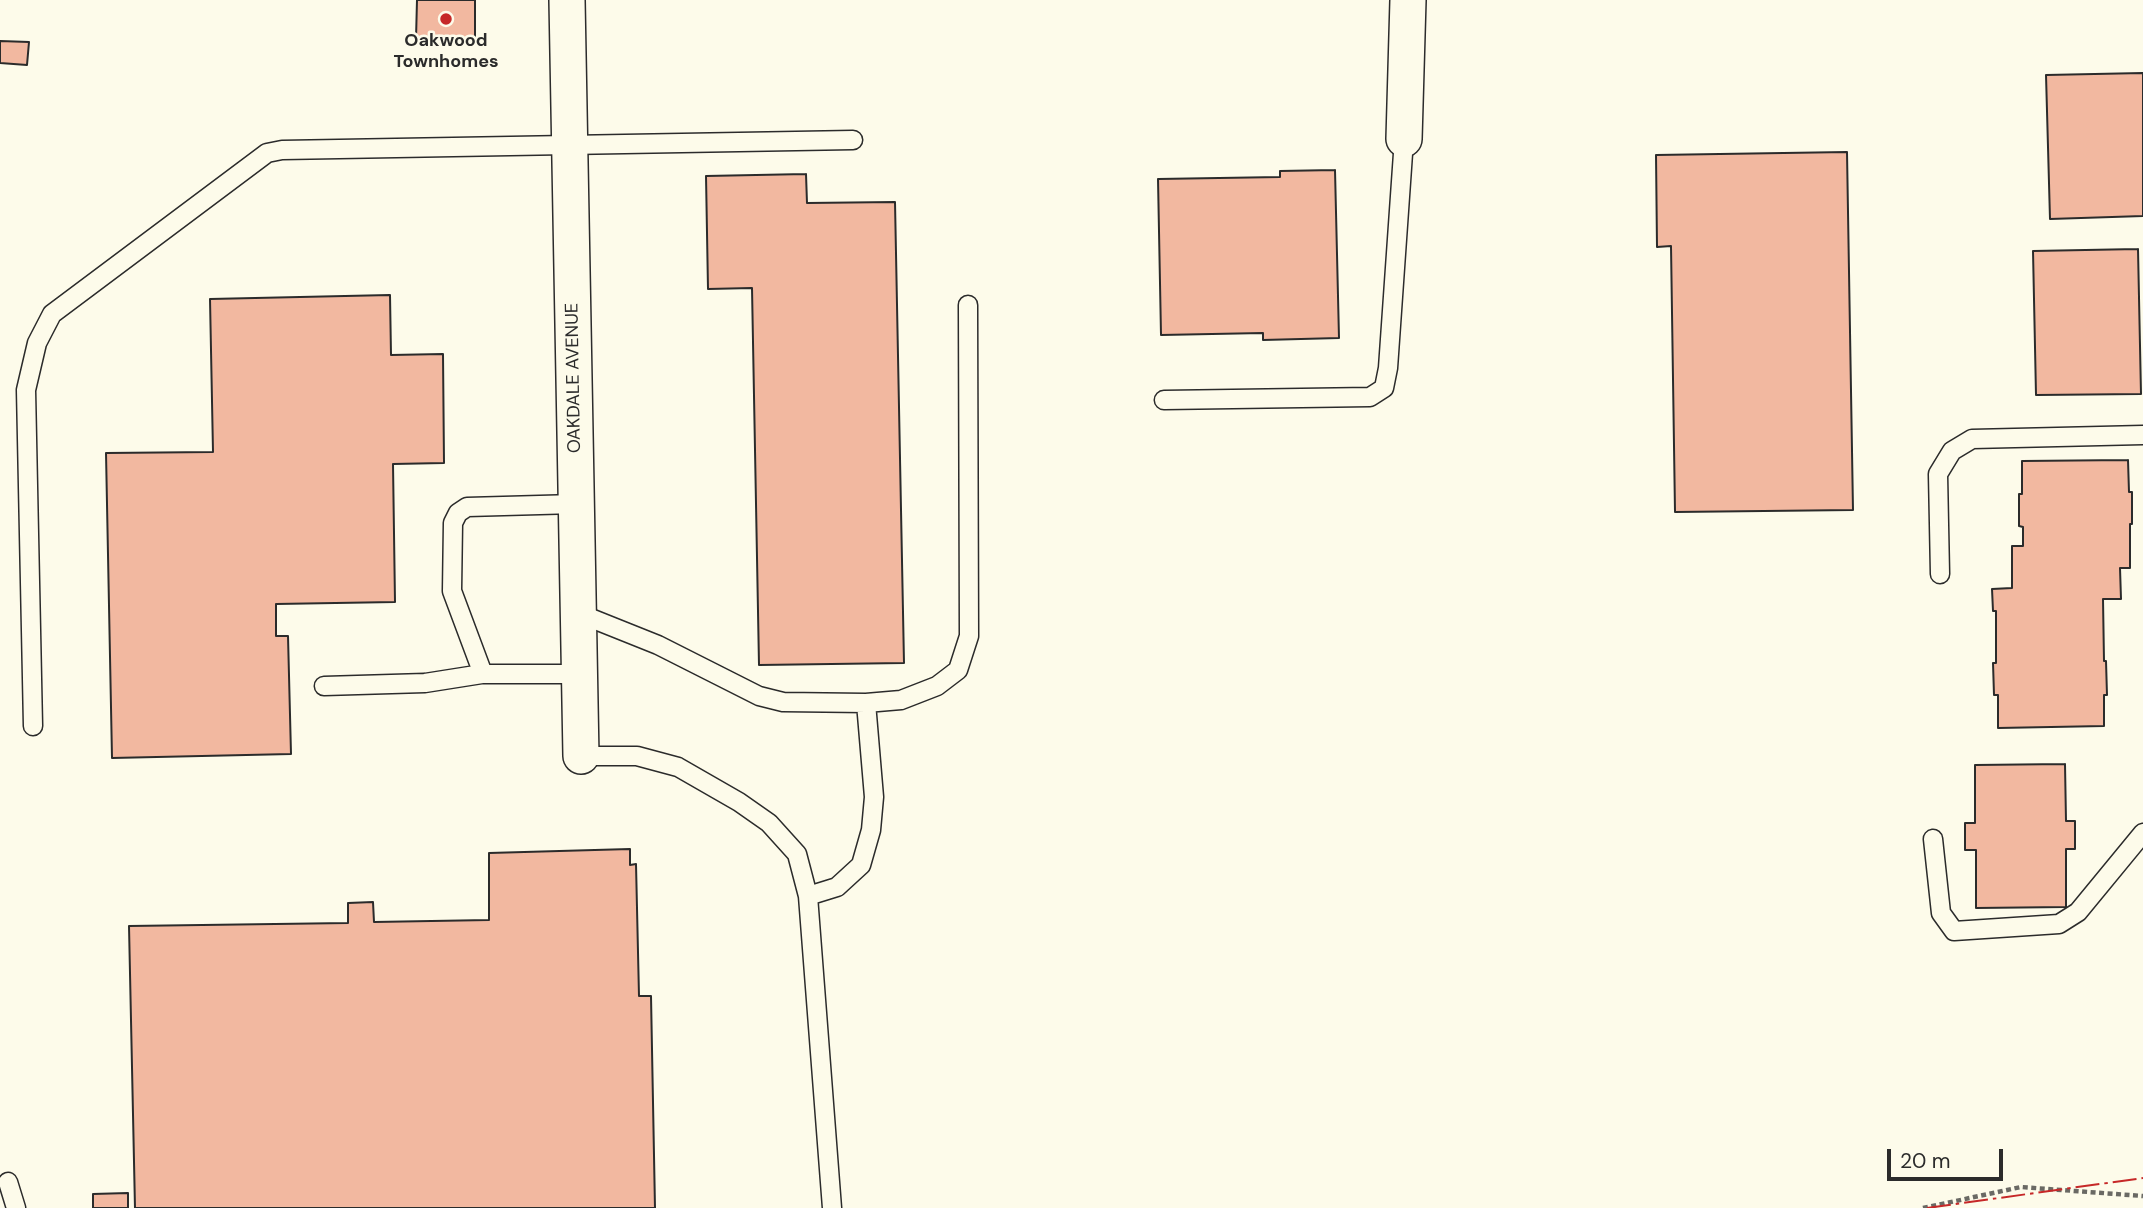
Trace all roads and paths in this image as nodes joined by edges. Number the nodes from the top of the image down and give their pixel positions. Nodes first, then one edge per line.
1 (567, 0) edge
2 (1408, 0) edge
3 (1404, 139) joint
4 (853, 140) dead end
5 (569, 145) junction
6 (968, 305) dead end
7 (1164, 400) dead end
8 (2143, 435) edge
9 (576, 504) junction
10 (1940, 574) dead end
11 (578, 613) junction
12 (482, 674) junction
13 (579, 674) junction
14 (324, 686) dead end
15 (866, 704) junction
16 (33, 726) dead end
17 (580, 756) joint
18 (2143, 833) edge
19 (1933, 839) dead end
20 (808, 896) junction
21 (8, 1182) dead end
22 (2143, 1196) edge
23 (16, 1208) edge
24 (832, 1208) edge
25 (1923, 1208) edge

1 - 5 street, OAKDALE AVENUE
2 - 3 street
3 - 7 lane
4 - 5 lane
5 - 9 street, OAKDALE AVENUE
5 - 16 lane
6 - 15 lane
8 - 10 lane
9 - 11 street, OAKDALE AVENUE
9 - 12 lane
11 - 13 street, OAKDALE AVENUE
11 - 15 lane
12 - 13 lane
12 - 14 lane
13 - 17 street, OAKDALE AVENUE
15 - 20 lane
17 - 20 lane
18 - 19 lane
20 - 24 lane
21 - 23 lane
22 - 25 path

